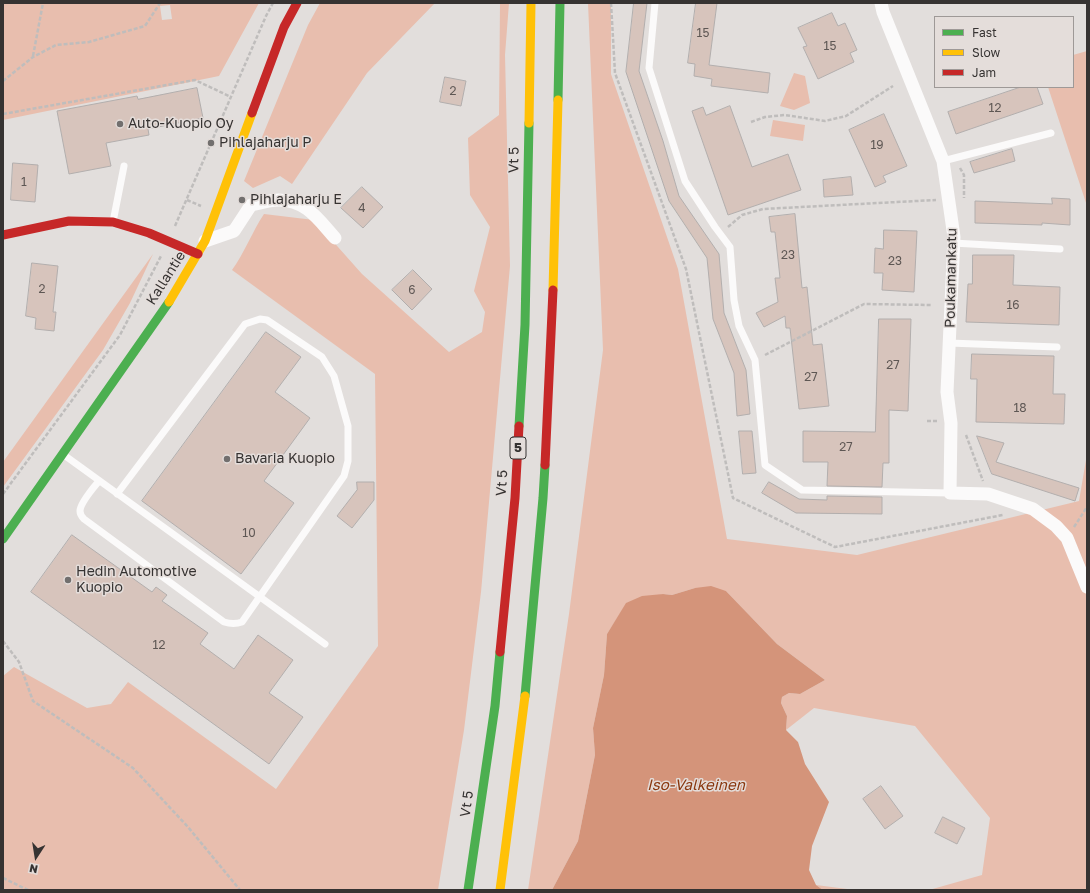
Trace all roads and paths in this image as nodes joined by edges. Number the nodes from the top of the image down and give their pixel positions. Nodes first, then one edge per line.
1 (42, 3) edge
2 (160, 3) edge
3 (273, 3) edge
4 (297, 3) edge
5 (531, 3) edge
6 (560, 3) edge
7 (655, 3) edge
8 (881, 3) edge
9 (33, 57) junction
10 (3, 80) edge
11 (893, 86) dead end
12 (231, 97) junction
13 (3, 114) edge
14 (751, 122) dead end
15 (1050, 133) dead end
16 (943, 162) junction
17 (124, 166) dead end
18 (934, 200) dead end
19 (113, 222) junction
20 (719, 233) junction
21 (3, 235) edge
22 (335, 238) dead end
23 (205, 241) junction
24 (168, 242) junction
25 (953, 243) junction
26 (1060, 249) dead end
27 (198, 254) junction
28 (931, 305) dead end
29 (949, 342) junction
30 (1057, 347) dead end
31 (755, 360) junction
32 (63, 455) junction
33 (99, 481) junction
34 (3, 494) edge
35 (117, 494) junction
36 (950, 494) junction
37 (1087, 507) edge
38 (1068, 538) junction
39 (3, 539) edge
40 (1087, 587) edge
41 (260, 597) junction
42 (3, 641) edge
43 (325, 644) dead end
44 (3, 878) edge
45 (28, 890) edge
46 (240, 890) edge
47 (468, 890) edge
48 (500, 890) edge

1 - 9 path
2 - 9 path
3 - 12 path
4 - 23 main road, Kallantie
5 - 47 main road, Vt 5 / 5
6 - 48 main road, 5
7 - 20 lane
8 - 16 street, Poukamankatu
9 - 10 path
11 - 14 path
12 - 13 path
12 - 24 path
15 - 16 lane
16 - 25 street, Poukamankatu
17 - 19 lane
18 - 20 path
19 - 21 main road
19 - 24 main road
20 - 31 lane
22 - 23 street
23 - 27 main road, Kallantie
24 - 27 main road
24 - 34 path
25 - 26 lane
25 - 29 street, Poukamankatu
27 - 32 main road, Kallantie
28 - 31 path
29 - 30 lane
29 - 36 street, Poukamankatu
31 - 36 lane
32 - 33 lane
32 - 39 main road, Kallantie
33 - 35 lane
33 - 41 lane
35 - 41 lane
35 - 41 lane
36 - 38 street
37 - 38 path
38 - 40 street
41 - 43 lane
42 - 46 path
44 - 45 path

